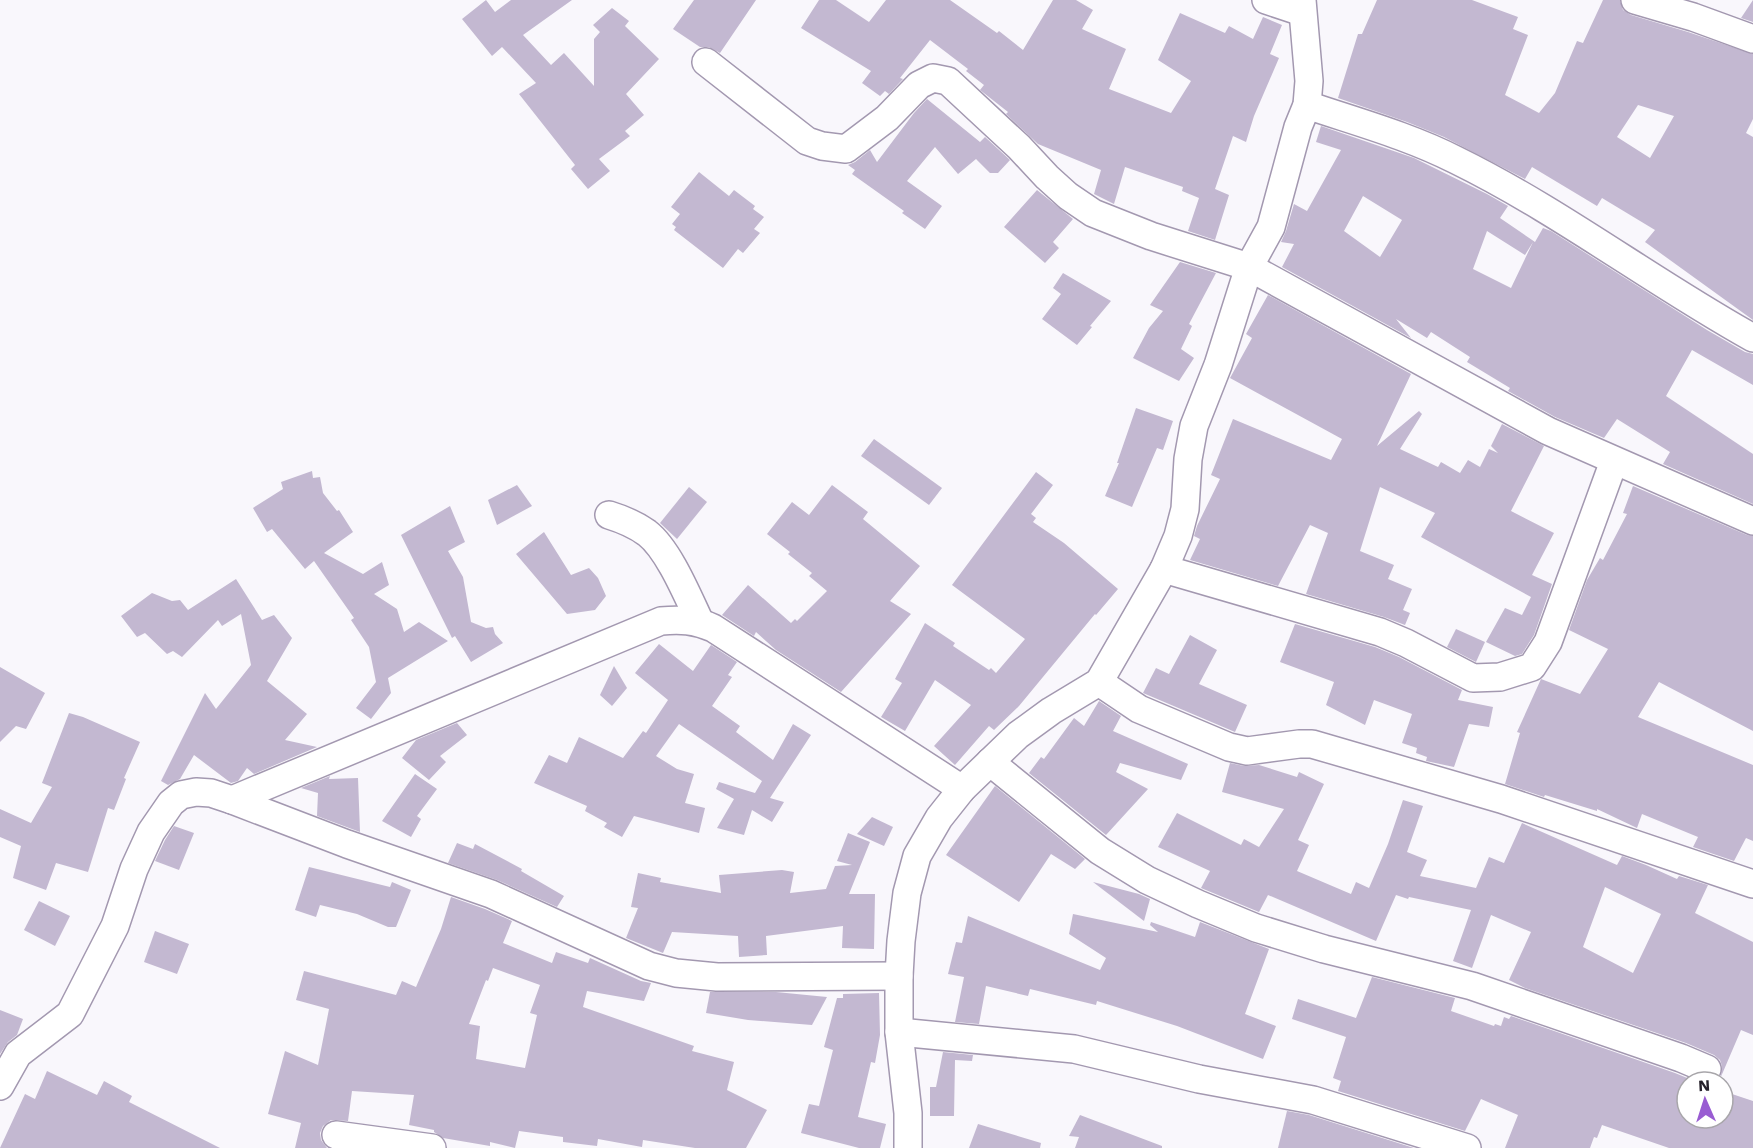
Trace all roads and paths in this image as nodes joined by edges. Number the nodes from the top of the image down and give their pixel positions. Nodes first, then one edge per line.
1 (1266, 0) edge
2 (1635, 0) edge
3 (1302, 6) edge
4 (1753, 39) edge
5 (706, 62) dead end
6 (1306, 105) junction
7 (1249, 267) junction
8 (1753, 338) edge
9 (1614, 461) junction
10 (609, 515) dead end
11 (1753, 521) edge
12 (1164, 569) junction
13 (700, 622) junction
14 (1099, 682) junction
15 (990, 762) junction
16 (962, 789) junction
17 (232, 801) junction
18 (1753, 884) edge
19 (899, 976) junction
20 (899, 1032) junction
21 (1707, 1069) dead end
22 (0, 1086) edge
23 (336, 1135) dead end
24 (431, 1148) edge
25 (908, 1148) edge
26 (1467, 1148) edge

1 - 3 street
2 - 4 street
3 - 6 street
5 - 7 street
6 - 7 street
6 - 8 street
7 - 9 street
7 - 12 street
9 - 11 street
9 - 12 street
10 - 13 street
12 - 14 street
13 - 16 street
13 - 17 street
14 - 15 street
14 - 18 street
15 - 16 street
15 - 21 street
16 - 19 street
17 - 19 street
17 - 22 street
19 - 20 street
20 - 25 street
20 - 26 street
23 - 24 street

